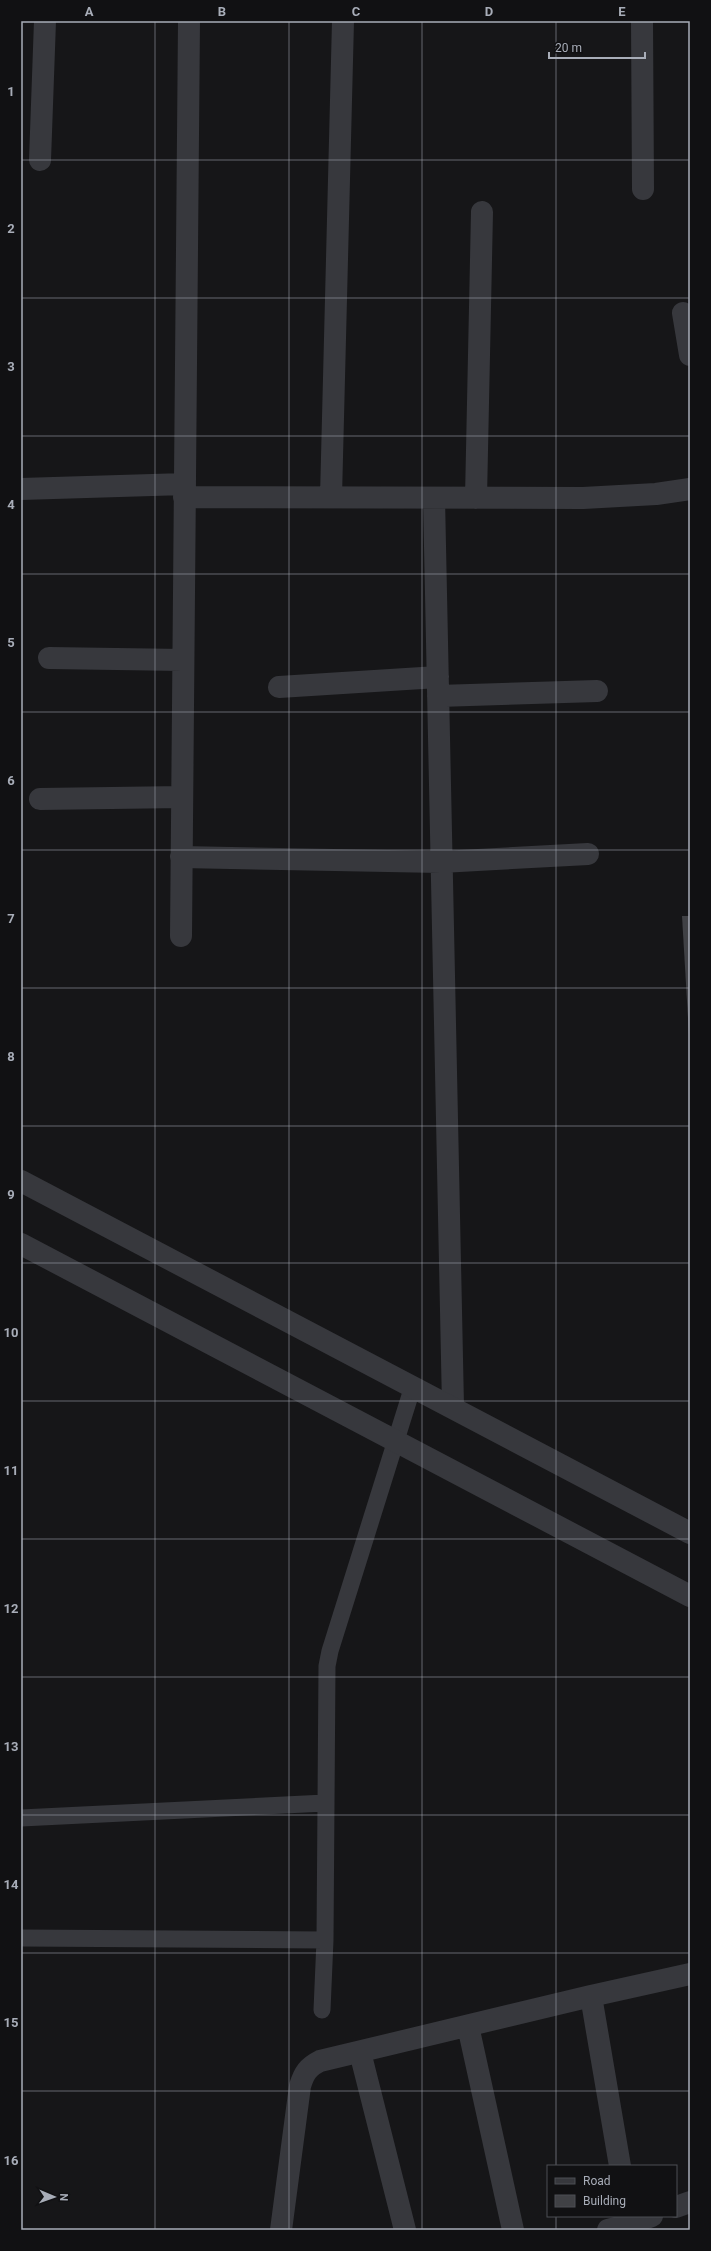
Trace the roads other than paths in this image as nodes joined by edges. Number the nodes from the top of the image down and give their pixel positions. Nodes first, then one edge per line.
1 (45, 21) edge
2 (189, 21) edge
3 (343, 21) edge
4 (642, 21) edge
5 (40, 160) dead end
6 (642, 189) dead end
7 (482, 212) dead end
8 (683, 313) dead end
9 (690, 355) edge
10 (21, 489) edge
11 (690, 489) edge
12 (185, 491) junction
13 (331, 498) junction
14 (434, 498) junction
15 (476, 498) junction
16 (49, 658) dead end
17 (183, 660) junction
18 (279, 687) dead end
19 (438, 687) junction
20 (597, 691) dead end
21 (182, 797) junction
22 (40, 799) dead end
23 (588, 854) dead end
24 (182, 857) junction
25 (441, 862) junction
26 (181, 936) dead end
27 (21, 1180) edge
28 (21, 1244) edge
29 (413, 1386) junction
30 (453, 1406) junction
31 (396, 1441) junction
32 (690, 1533) edge
33 (690, 1596) edge
34 (325, 1803) junction
35 (21, 1818) edge
36 (21, 1938) edge
37 (325, 1940) junction
38 (690, 1974) edge
39 (591, 1996) junction
40 (322, 2010) dead end
41 (468, 2026) junction
42 (360, 2052) junction
43 (620, 2165) edge
44 (690, 2202) edge
45 (677, 2207) edge
46 (646, 2217) edge
47 (630, 2220) edge
48 (281, 2230) edge
49 (405, 2230) edge
50 (513, 2230) edge
51 (608, 2230) edge

1 - 5 street
2 - 12 street
3 - 13 street
4 - 6 street
7 - 15 street
8 - 9 street
10 - 12 street
11 - 15 street
12 - 13 street
12 - 17 street
13 - 14 street
14 - 15 street
14 - 19 street
16 - 17 street
17 - 21 street
18 - 19 street
19 - 20 street
19 - 25 street
21 - 22 street
21 - 24 street
23 - 25 street
24 - 25 street
24 - 26 street
25 - 30 street
27 - 29 street
28 - 31 street
29 - 30 street
29 - 31 lane
30 - 32 street
31 - 33 street
31 - 34 lane
34 - 35 lane
34 - 37 lane
36 - 37 lane
37 - 40 lane
38 - 39 street
39 - 41 street
39 - 43 street
41 - 42 street
41 - 50 street
42 - 48 street
42 - 49 street
44 - 45 street
46 - 47 street
47 - 51 street

